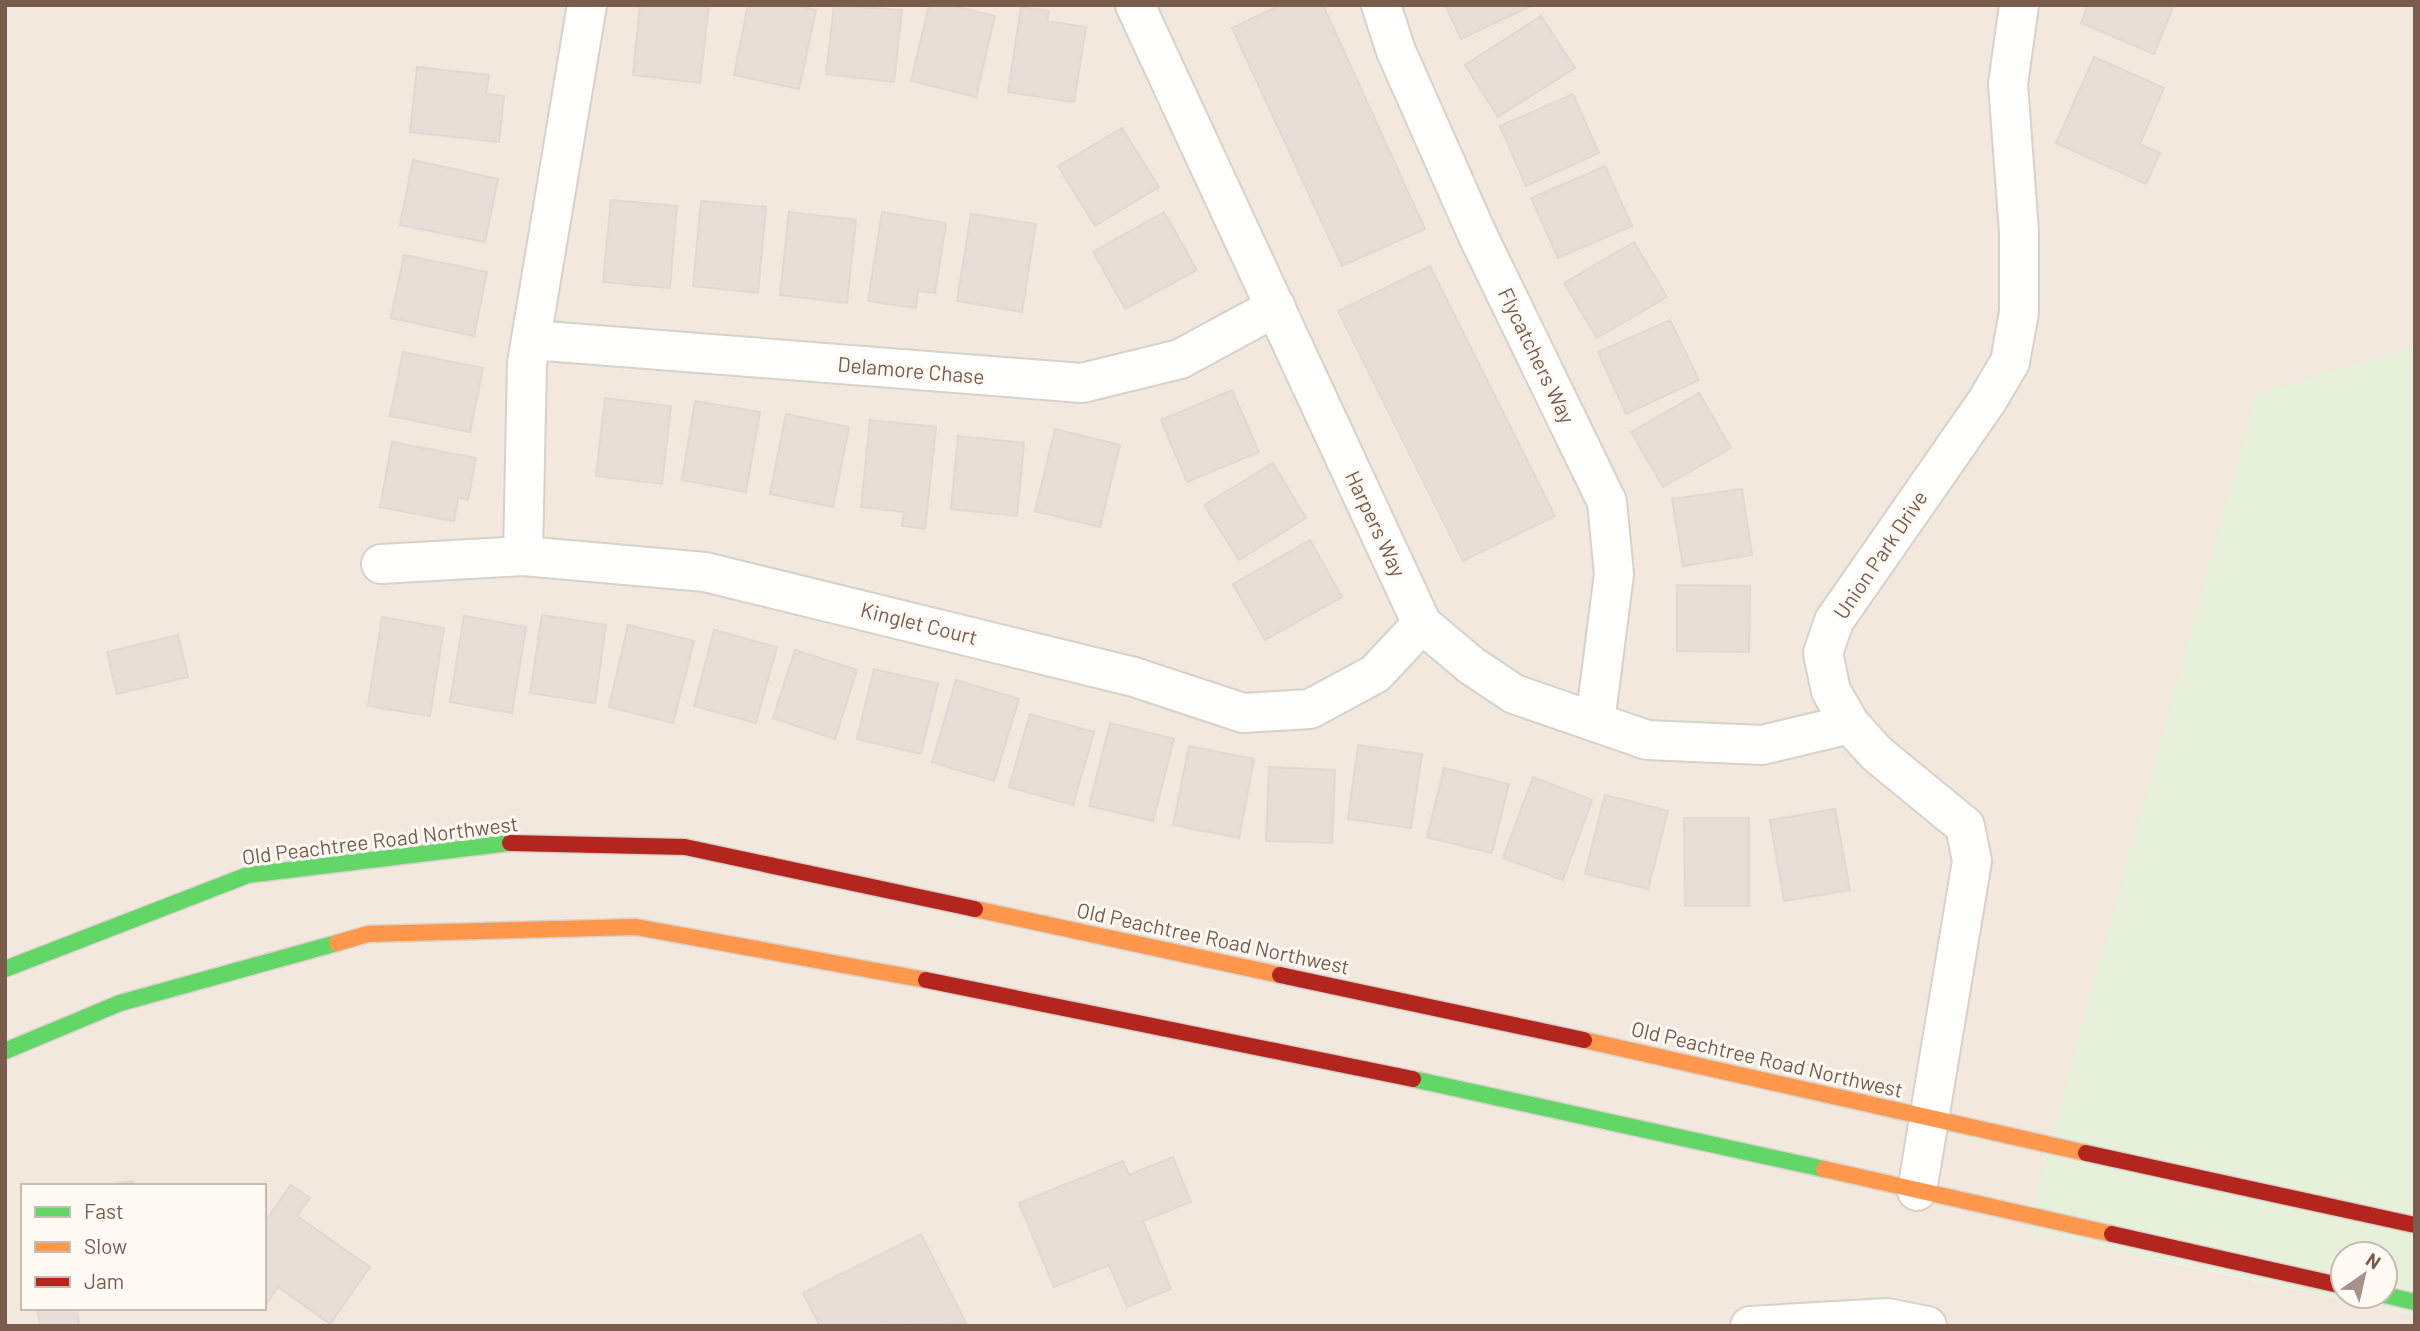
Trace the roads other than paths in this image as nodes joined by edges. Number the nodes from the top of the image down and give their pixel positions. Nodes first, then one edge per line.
1 (587, 5) edge
2 (1135, 5) edge
3 (1381, 5) edge
4 (2019, 5) edge
5 (1276, 307) junction
6 (531, 340) junction
7 (523, 556) junction
8 (381, 564) dead end
9 (1422, 624) junction
10 (1595, 722) junction
11 (1850, 724) junction
12 (5, 969) edge
13 (5, 1051) edge
14 (1930, 1119) junction
15 (1917, 1191) junction
16 (2415, 1225) edge
17 (2329, 1283) edge
18 (1750, 1326) edge
19 (1927, 1326) edge

1 - 6 street
2 - 5 street, Harpers Way
3 - 10 street, Flycatchers Way
4 - 11 street, Union Park Drive
5 - 6 street, Delamore Chase
5 - 9 street, Harpers Way
6 - 7 street
7 - 8 street, Kinglet Court
7 - 9 street, Kinglet Court
9 - 10 street, Harpers Way
10 - 11 street, Harpers Way
11 - 14 street, Union Park Drive
12 - 14 main road, Old Peachtree Road Northwest
13 - 15 main road
14 - 15 street, Union Park Drive
14 - 16 main road, Old Peachtree Road Northwest
15 - 17 main road
18 - 19 street

